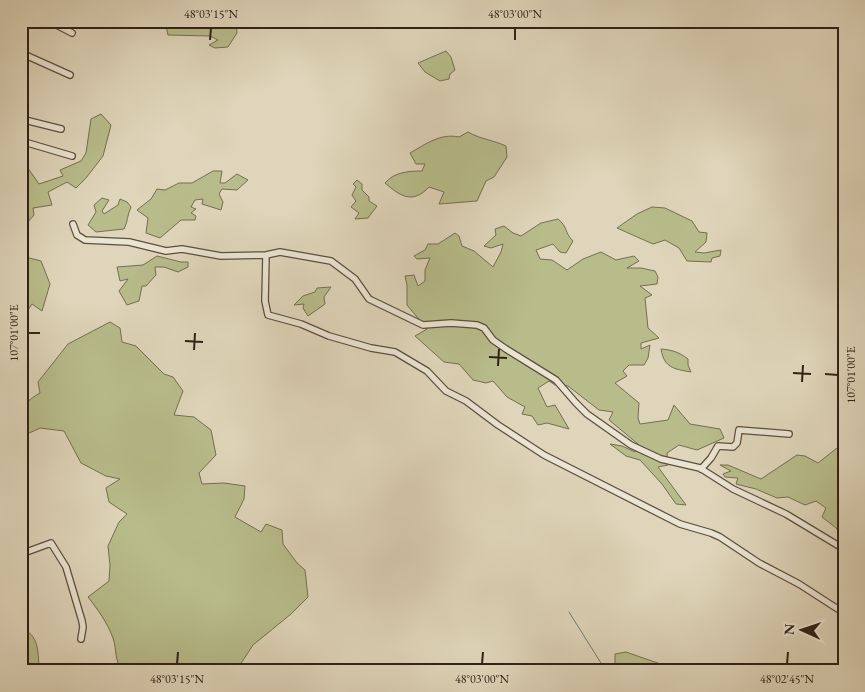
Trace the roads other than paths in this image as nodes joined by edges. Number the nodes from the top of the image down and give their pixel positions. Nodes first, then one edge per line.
1 (49, 21) edge
2 (72, 33) dead end
3 (21, 53) edge
4 (70, 75) dead end
5 (21, 119) edge
6 (61, 129) dead end
7 (21, 141) edge
8 (72, 156) dead end
9 (73, 224) dead end
10 (266, 255) junction
11 (789, 434) dead end
12 (702, 469) junction
13 (844, 549) edge
14 (21, 554) edge
15 (844, 613) edge
16 (81, 639) dead end

1 - 2 street
3 - 4 street
5 - 6 street
7 - 8 street
9 - 10 street
10 - 12 street
10 - 15 street
11 - 12 street
12 - 13 street
14 - 16 street

